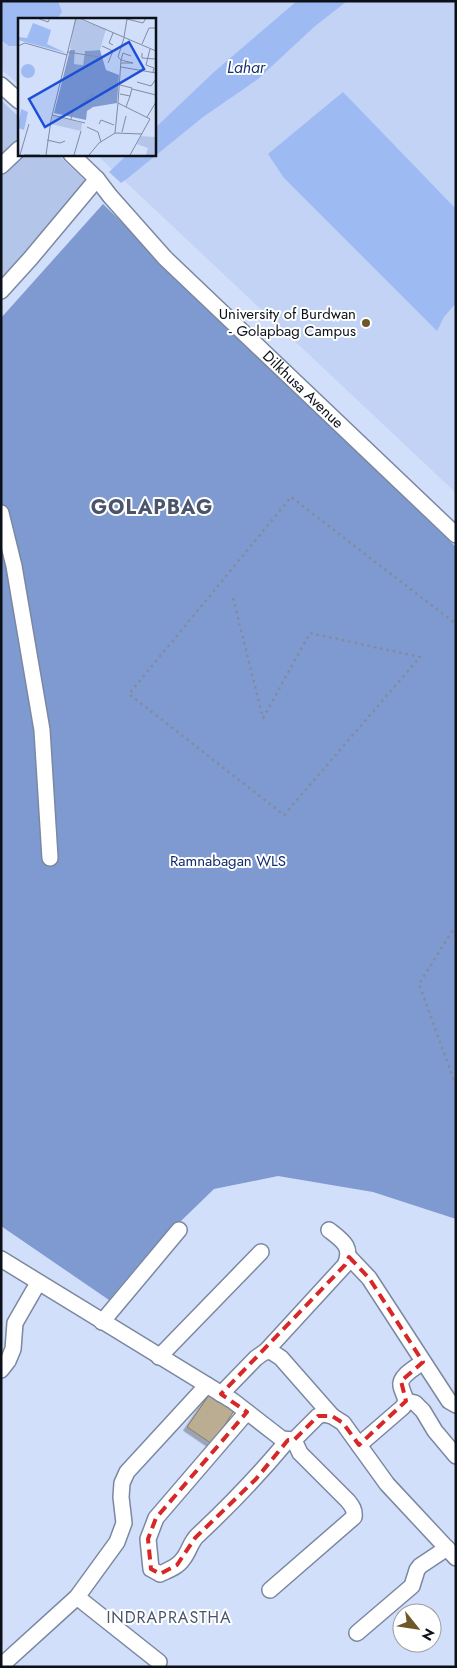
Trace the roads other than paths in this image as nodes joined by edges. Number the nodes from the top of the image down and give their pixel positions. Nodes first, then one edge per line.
1 (1, 85) edge
2 (18, 100) edge
3 (18, 150) edge
4 (72, 155) edge
5 (1, 166) edge
6 (97, 179) junction
7 (1, 291) edge
8 (1, 513) edge
9 (456, 534) edge
10 (50, 858) dead end
11 (179, 1230) dead end
12 (329, 1230) dead end
13 (261, 1252) dead end
14 (349, 1257) junction
15 (1, 1259) edge
16 (38, 1283) junction
17 (102, 1322) junction
18 (266, 1350) junction
19 (159, 1357) junction
20 (423, 1362) junction
21 (1, 1370) edge
22 (207, 1386) junction
23 (221, 1394) junction
24 (406, 1401) junction
25 (456, 1405) edge
26 (247, 1412) junction
27 (332, 1416) junction
28 (291, 1440) junction
29 (359, 1445) junction
30 (456, 1456) edge
31 (451, 1553) edge
32 (270, 1590) dead end
33 (77, 1597) junction
34 (357, 1633) dead end
35 (159, 1662) dead end
36 (1, 1666) edge

1 - 2 street
3 - 5 street
4 - 6 street, Dilkhusa Avenue
6 - 7 street
6 - 9 street, Dilkhusa Avenue
8 - 10 street
11 - 17 street
12 - 14 street
13 - 19 street
14 - 18 street
14 - 20 street
15 - 16 street
16 - 17 street
16 - 21 street
17 - 19 street
18 - 23 street
18 - 27 street
19 - 22 street
20 - 24 street
20 - 25 street
22 - 23 street
22 - 33 street
23 - 26 street
24 - 29 street
24 - 30 street
26 - 28 street
26 - 28 street
27 - 28 street
27 - 29 street
28 - 32 street
29 - 31 street
31 - 34 street
33 - 35 street
33 - 36 street

